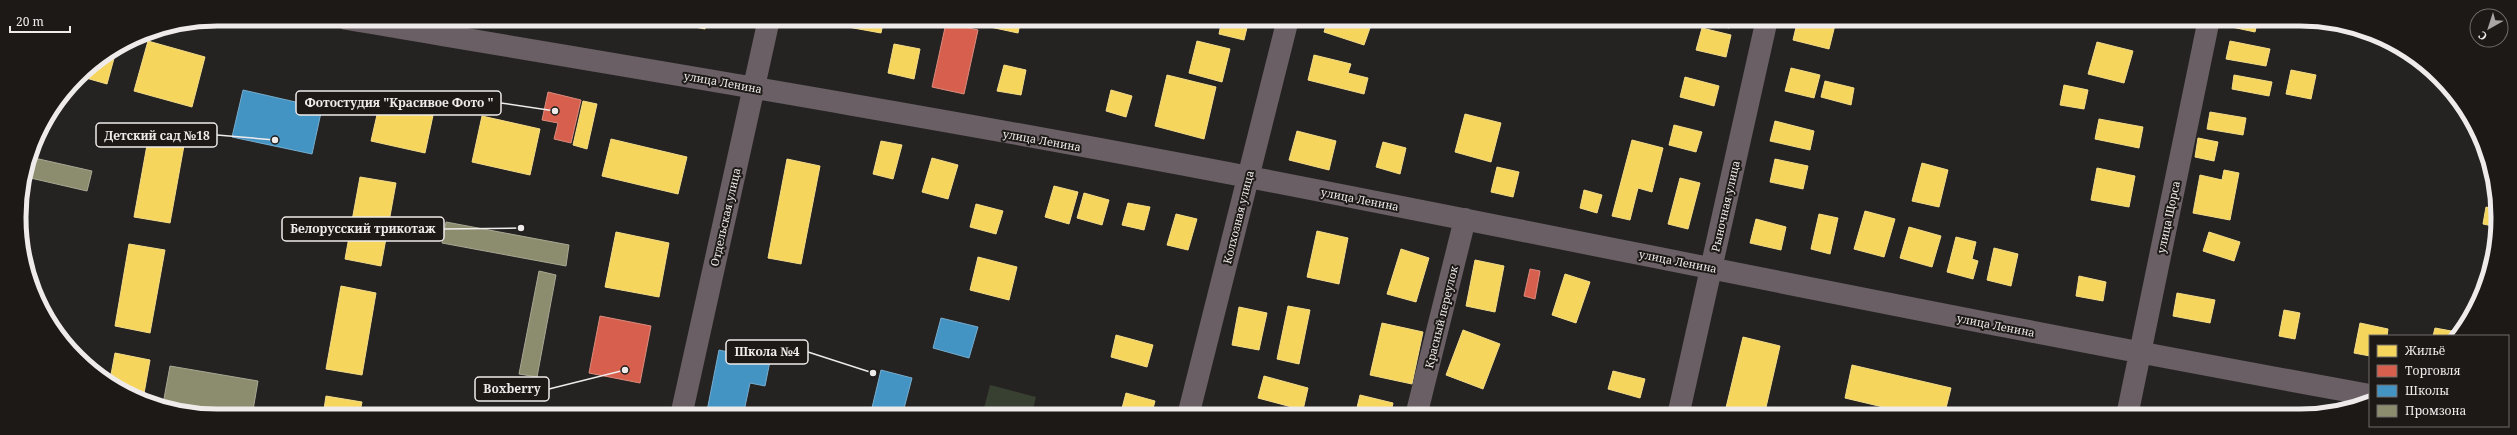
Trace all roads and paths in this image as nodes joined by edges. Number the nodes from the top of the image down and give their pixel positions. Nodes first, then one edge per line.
1 (389, 26) edge
2 (767, 26) edge
3 (1286, 26) edge
4 (1765, 26) edge
5 (2208, 26) edge
6 (754, 88) junction
7 (1249, 177) junction
8 (1466, 219) junction
9 (1711, 268) junction
10 (2140, 354) junction
11 (2369, 395) edge
12 (683, 409) edge
13 (1190, 409) edge
14 (1418, 409) edge
15 (1680, 409) edge
16 (2128, 409) edge

1 - 6 street, улица Ленина
2 - 6 street, Отдельская улица
3 - 7 street, Колхозная улица
4 - 9 street, Рыночная улица
5 - 10 street, улица Щорса
6 - 7 street, улица Ленина
6 - 12 street, Отдельская улица
7 - 8 street, улица Ленина
7 - 13 street, Колхозная улица
8 - 9 street, улица Ленина
8 - 14 street, Красный переулок
9 - 10 street, улица Ленина
9 - 15 street, Рыночная улица
10 - 11 street, улица Ленина
10 - 16 street, улица Щорса

